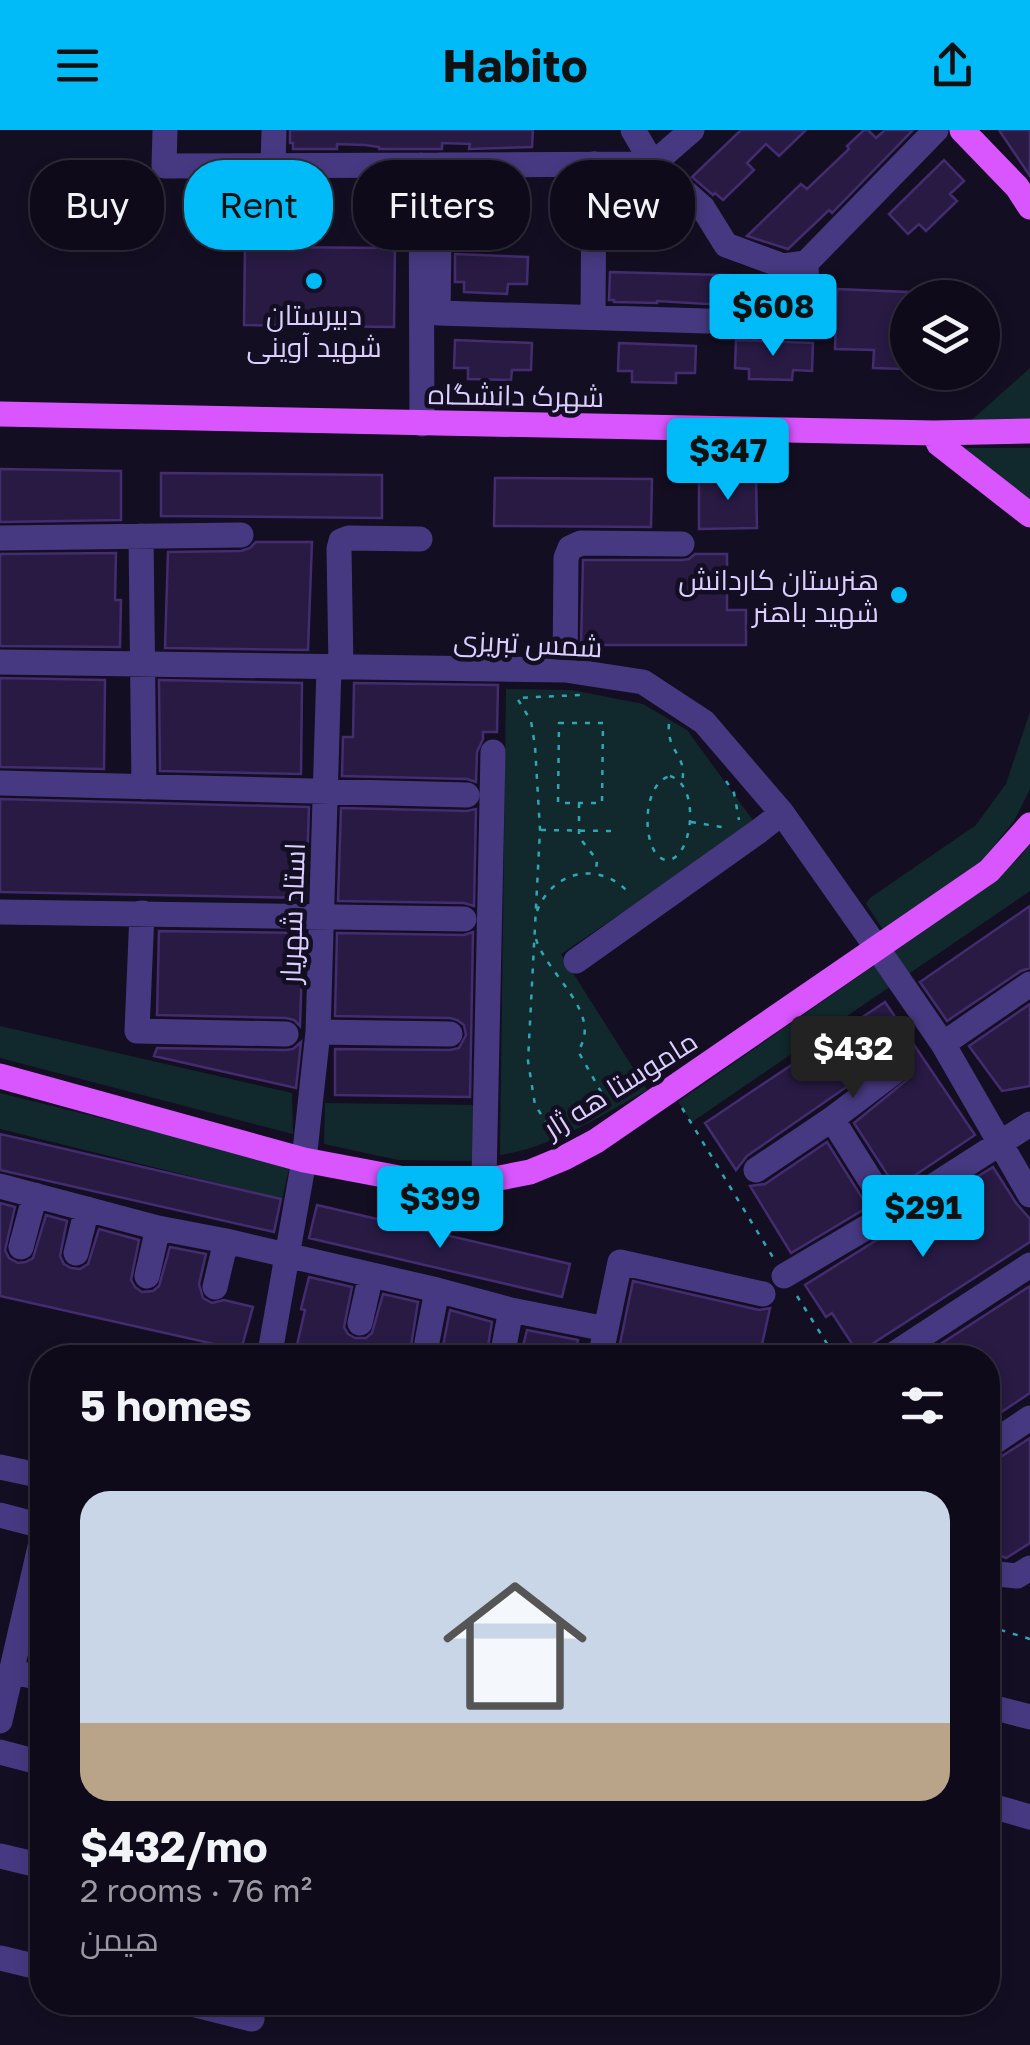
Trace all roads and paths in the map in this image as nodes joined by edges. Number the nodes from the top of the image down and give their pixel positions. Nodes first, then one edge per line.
1 (165, 130) edge
2 (274, 130) edge
3 (633, 130) edge
4 (692, 130) edge
5 (936, 130) edge
6 (962, 130) edge
7 (273, 160) edge
8 (651, 160) edge
9 (658, 160) edge
10 (184, 166) edge
11 (1026, 191) edge
12 (695, 201) edge
13 (427, 250) edge
14 (435, 250) edge
15 (593, 250) edge
16 (806, 262) junction
17 (593, 318) junction
18 (0, 414) edge
19 (422, 424) junction
20 (0, 429) edge
21 (1030, 432) edge
22 (936, 439) junction
23 (1030, 444) edge
24 (1030, 515) edge
25 (241, 535) dead end
26 (141, 536) junction
27 (0, 538) edge
28 (420, 539) dead end
29 (682, 544) dead end
30 (0, 662) edge
31 (143, 664) junction
32 (335, 667) junction
33 (565, 670) junction
34 (581, 694) dead end
35 (666, 718) dead end
36 (493, 752) dead end
37 (724, 780) dead end
38 (682, 782) junction
39 (0, 783) edge
40 (144, 787) junction
41 (326, 791) junction
42 (467, 795) dead end
43 (579, 803) junction
44 (782, 813) junction
45 (690, 822) junction
46 (1030, 826) edge
47 (726, 828) dead end
48 (540, 830) junction
49 (744, 830) dead end
50 (579, 831) junction
51 (611, 832) dead end
52 (596, 874) dead end
53 (0, 912) edge
54 (142, 913) junction
55 (323, 917) junction
56 (464, 919) dead end
57 (878, 948) junction
58 (576, 961) dead end
59 (1030, 984) edge
60 (318, 1032) junction
61 (286, 1034) dead end
62 (450, 1034) dead end
63 (943, 1044) junction
64 (894, 1072) dead end
65 (0, 1076) edge
66 (671, 1090) junction
67 (832, 1119) junction
68 (1030, 1124) edge
69 (548, 1125) dead end
70 (1000, 1144) junction
71 (304, 1160) junction
72 (756, 1170) dead end
73 (484, 1181) junction
74 (0, 1186) edge
75 (35, 1195) junction
76 (1030, 1195) edge
77 (87, 1209) junction
78 (891, 1214) junction
79 (158, 1228) junction
80 (226, 1241) junction
81 (22, 1247) dead end
82 (76, 1254) dead end
83 (286, 1256) junction
84 (1030, 1265) edge
85 (371, 1274) junction
86 (147, 1276) dead end
87 (784, 1276) junction
88 (215, 1287) dead end
89 (438, 1290) junction
90 (763, 1294) dead end
91 (511, 1310) junction
92 (360, 1324) dead end
93 (606, 1330) junction
94 (427, 1342) dead end
95 (270, 1345) edge
96 (504, 1345) edge
97 (603, 1345) edge
98 (828, 1345) edge
99 (908, 1345) edge
100 (1030, 1418) edge
101 (1000, 1438) edge
102 (0, 1467) edge
103 (30, 1473) edge
104 (0, 1516) edge
105 (30, 1523) edge
106 (1030, 1568) edge
107 (1000, 1575) edge
108 (30, 1611) edge
109 (1000, 1629) edge
110 (1030, 1638) edge
111 (12, 1671) junction
112 (30, 1676) edge
113 (1000, 1709) edge
114 (1030, 1717) edge
115 (0, 1722) edge
116 (0, 1752) edge
117 (30, 1760) edge
118 (1000, 1808) edge
119 (1030, 1817) edge
120 (0, 1856) edge
121 (30, 1863) edge
122 (0, 1958) edge
123 (30, 1965) edge
124 (253, 2015) edge
125 (246, 2045) edge

1 - 10 street
2 - 7 street
3 - 8 street
4 - 9 street
5 - 16 street
6 - 11 main road
12 - 16 street
13 - 19 street
14 - 17 street
15 - 17 street
16 - 17 street
18 - 19 main road, شهرک دانشگاه
19 - 22 main road, شهرک دانشگاه
20 - 22 main road
21 - 22 main road, شهرک دانشگاه
22 - 23 main road
22 - 24 main road
25 - 26 street
26 - 27 street
26 - 31 street
28 - 32 street, استاد شهریار
29 - 33 street
30 - 31 street, شمس تبریزی
31 - 32 street, شمس تبریزی
31 - 40 street
32 - 33 street, شمس تبریزی
32 - 41 street, استاد شهریار
33 - 44 street, شمس تبریزی
34 - 48 path
35 - 38 path
36 - 73 street
37 - 49 path
38 - 45 path
38 - 45 path
39 - 40 street
40 - 41 street
41 - 42 street
41 - 55 street, استاد شهریار
43 - 43 path
43 - 50 path
44 - 57 street, شمس تبریزی
44 - 58 street
45 - 47 path
46 - 57 main road, ماموستا هه ژار
48 - 50 path
48 - 69 path
50 - 51 path
50 - 52 path
53 - 54 street
54 - 55 street
54 - 61 street
55 - 56 street
55 - 60 street, استاد شهریار
57 - 63 street, شمس تبریزی
57 - 66 main road, ماموستا هه ژار
59 - 63 street
60 - 62 street
60 - 71 street, استاد شهریار
63 - 70 street, شمس تبریزی
64 - 67 street
65 - 71 main road, ماموستا هه ژار
66 - 73 main road, ماموستا هه ژار
66 - 87 path
67 - 72 street
67 - 78 street
68 - 70 street
70 - 76 street, شمس تبریزی
70 - 78 street
71 - 73 main road, ماموستا هه ژار
71 - 83 street, استاد شهریار
74 - 75 street
75 - 77 street
75 - 81 street
77 - 79 street
77 - 82 street
78 - 87 street
79 - 80 street
79 - 86 street
80 - 83 street
80 - 88 street
83 - 85 street
83 - 95 street, استاد شهریار
84 - 99 street
85 - 89 street
85 - 92 street
87 - 98 path
89 - 91 street
89 - 94 street
90 - 93 street
91 - 93 street
91 - 96 street
93 - 97 street
100 - 101 street
102 - 103 street
104 - 105 street
106 - 107 street
108 - 111 street
109 - 110 path
111 - 112 street
111 - 115 street
113 - 114 street
116 - 117 street
118 - 119 street
120 - 121 street
122 - 123 street
124 - 125 street

